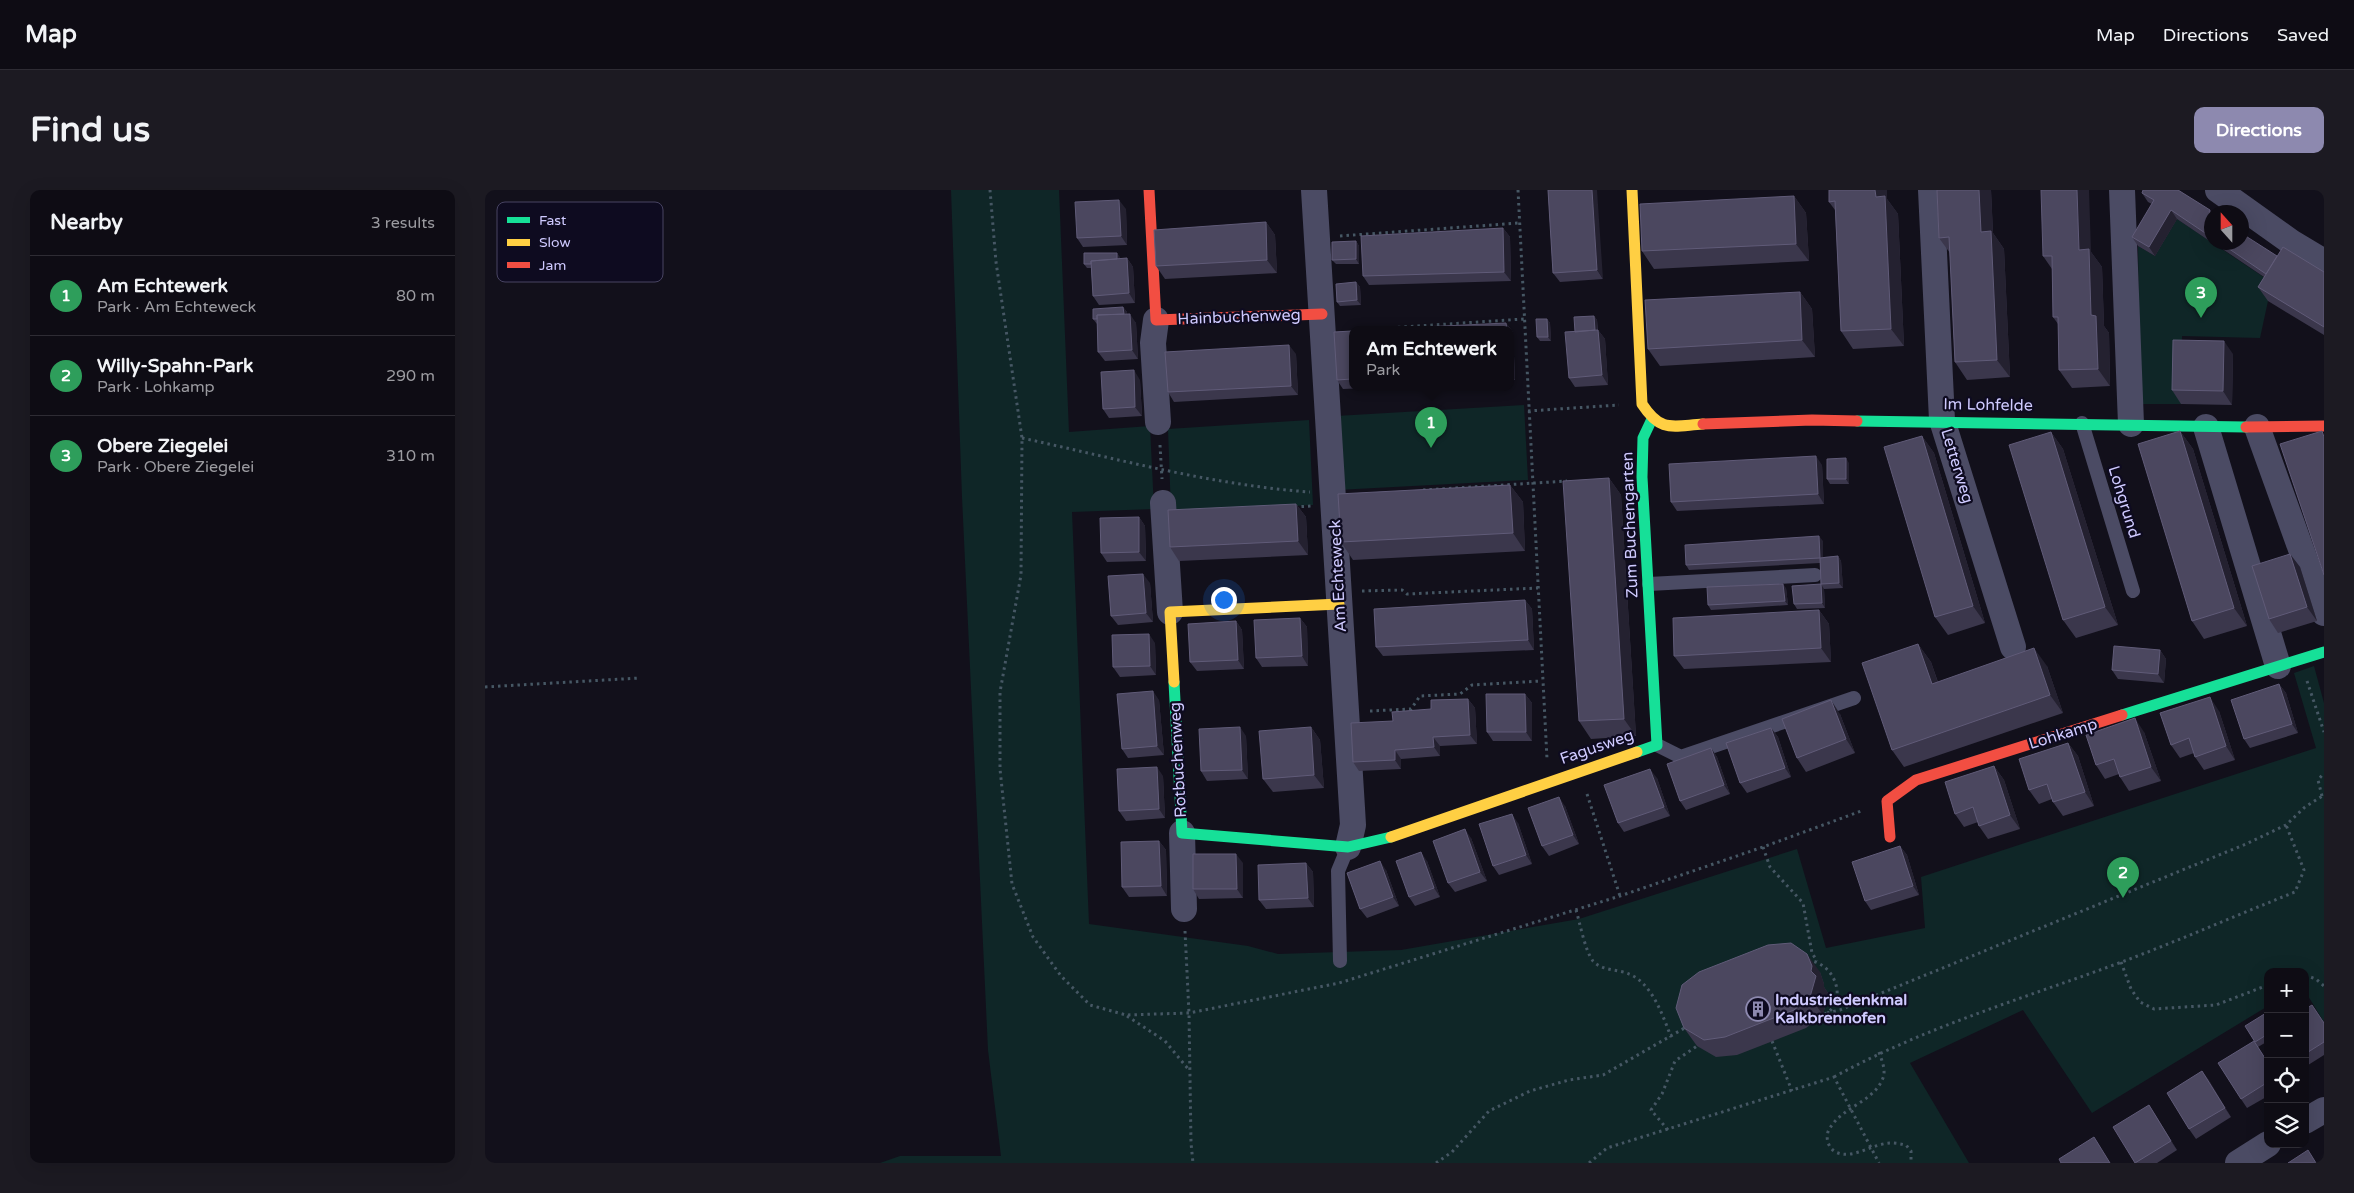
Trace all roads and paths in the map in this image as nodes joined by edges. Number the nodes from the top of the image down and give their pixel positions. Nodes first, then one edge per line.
1 (990, 190) edge
2 (1149, 190) edge
3 (1314, 190) edge
4 (1518, 190) edge
5 (1631, 190) edge
6 (1931, 190) edge
7 (2122, 190) edge
8 (2218, 190) edge
9 (1519, 223) junction
10 (1317, 237) junction
11 (2324, 262) edge
12 (1323, 314) junction
13 (1524, 319) junction
14 (1156, 320) junction
15 (1417, 326) edge
16 (1642, 404) junction
17 (1528, 410) junction
18 (1653, 419) junction
19 (1942, 420) junction
20 (1158, 422) joint
21 (2082, 423) junction
22 (2131, 424) junction
23 (2324, 426) edge
24 (2206, 427) junction
25 (2257, 427) junction
26 (1022, 438) junction
27 (1162, 470) junction
28 (1572, 481) edge
29 (1533, 483) junction
30 (1414, 490) edge
31 (1334, 500) junction
32 (1163, 503) joint
33 (1287, 507) edge
34 (1815, 575) dead end
35 (1649, 584) junction
36 (1538, 588) junction
37 (2133, 591) dead end
38 (1339, 598) junction
39 (1170, 612) junction
40 (2324, 613) edge
41 (2013, 646) dead end
42 (2324, 652) edge
43 (2289, 663) junction
44 (640, 678) dead end
45 (1542, 681) junction
46 (485, 687) edge
47 (1854, 698) dead end
48 (1347, 712) junction
49 (2324, 732) edge
50 (1657, 745) junction
51 (1580, 772) junction
52 (2324, 773) edge
53 (1549, 782) junction
54 (2323, 795) edge
55 (1887, 801) junction
56 (2287, 825) junction
57 (1182, 833) junction
58 (1890, 837) dead end
59 (1347, 847) junction
60 (1763, 847) junction
61 (1620, 896) junction
62 (1184, 909) joint
63 (1577, 910) junction
64 (1340, 961) dead end
65 (1803, 961) edge
66 (1817, 961) junction
67 (2121, 962) junction
68 (2309, 976) edge
69 (2324, 986) edge
70 (2264, 987) edge
71 (1189, 1013) junction
72 (1126, 1015) junction
73 (1689, 1026) edge
74 (1671, 1037) junction
75 (1772, 1041) edge
76 (1697, 1046) edge
77 (1879, 1052) junction
78 (1189, 1070) junction
79 (1834, 1077) junction
80 (1792, 1091) junction
81 (1851, 1109) junction
82 (2324, 1110) edge
83 (2309, 1119) edge
84 (1668, 1130) junction
85 (1871, 1147) junction
86 (2264, 1147) edge
87 (1193, 1163) edge
88 (1436, 1163) edge
89 (1589, 1163) edge
90 (1879, 1163) edge
91 (1911, 1163) edge
92 (2238, 1163) edge

1 - 26 path
2 - 14 street, Hainbuchenweg
3 - 10 street, Am Echteweck
4 - 9 path
5 - 16 street
6 - 19 street, Letterweg
7 - 22 street
8 - 11 street
9 - 10 path
9 - 13 path
10 - 12 street, Am Echteweck
12 - 14 street, Hainbuchenweg
12 - 31 street, Am Echteweck
13 - 15 path
13 - 17 path
14 - 20 street, Hainbuchenweg
16 - 17 path
16 - 18 street
17 - 29 path
18 - 19 street, Im Lohfelde
18 - 35 street, Zum Buchengarten
19 - 21 street, Im Lohfelde
19 - 41 street, Letterweg
20 - 27 path
21 - 22 street, Im Lohfelde
21 - 37 lane, Lohgrund
22 - 24 street, Im Lohfelde
23 - 25 street, Im Lohfelde
24 - 25 street, Im Lohfelde
24 - 43 street
25 - 40 street
26 - 27 path
26 - 72 path
27 - 31 path
27 - 32 path
28 - 29 path
29 - 30 path
29 - 36 path
31 - 33 path
31 - 38 street, Am Echteweck
32 - 39 street, Rotbuchenweg
34 - 35 lane
35 - 50 street, Zum Buchengarten
36 - 38 path
36 - 45 path
38 - 39 street
38 - 48 street, Am Echteweck
39 - 57 street, Rotbuchenweg
42 - 43 street, Lohkamp
43 - 49 path
43 - 55 street, Lohkamp
44 - 46 path
45 - 48 path
45 - 53 path
47 - 50 lane, Fagusweg
48 - 59 street, Am Echteweck
50 - 51 street, Fagusweg
51 - 53 street, Fagusweg
51 - 61 path
52 - 54 path
53 - 59 street, Fagusweg
54 - 56 path
55 - 58 street
55 - 60 path
56 - 66 path
56 - 67 path
57 - 59 street, Rotbuchenweg
57 - 62 street
59 - 64 lane, Am Echteweck
60 - 61 path
60 - 66 path
61 - 63 path
62 - 71 path
63 - 71 path
63 - 74 path
65 - 66 path
67 - 70 path
67 - 77 path
68 - 69 path
71 - 72 path
71 - 78 path
72 - 78 path
73 - 74 path
74 - 88 path
75 - 80 path
76 - 84 path
77 - 79 path
77 - 81 path
78 - 87 path
79 - 80 path
79 - 81 path
80 - 84 path
81 - 85 path
81 - 85 path
82 - 83 street
84 - 89 path
85 - 90 path
85 - 91 path
86 - 92 street

